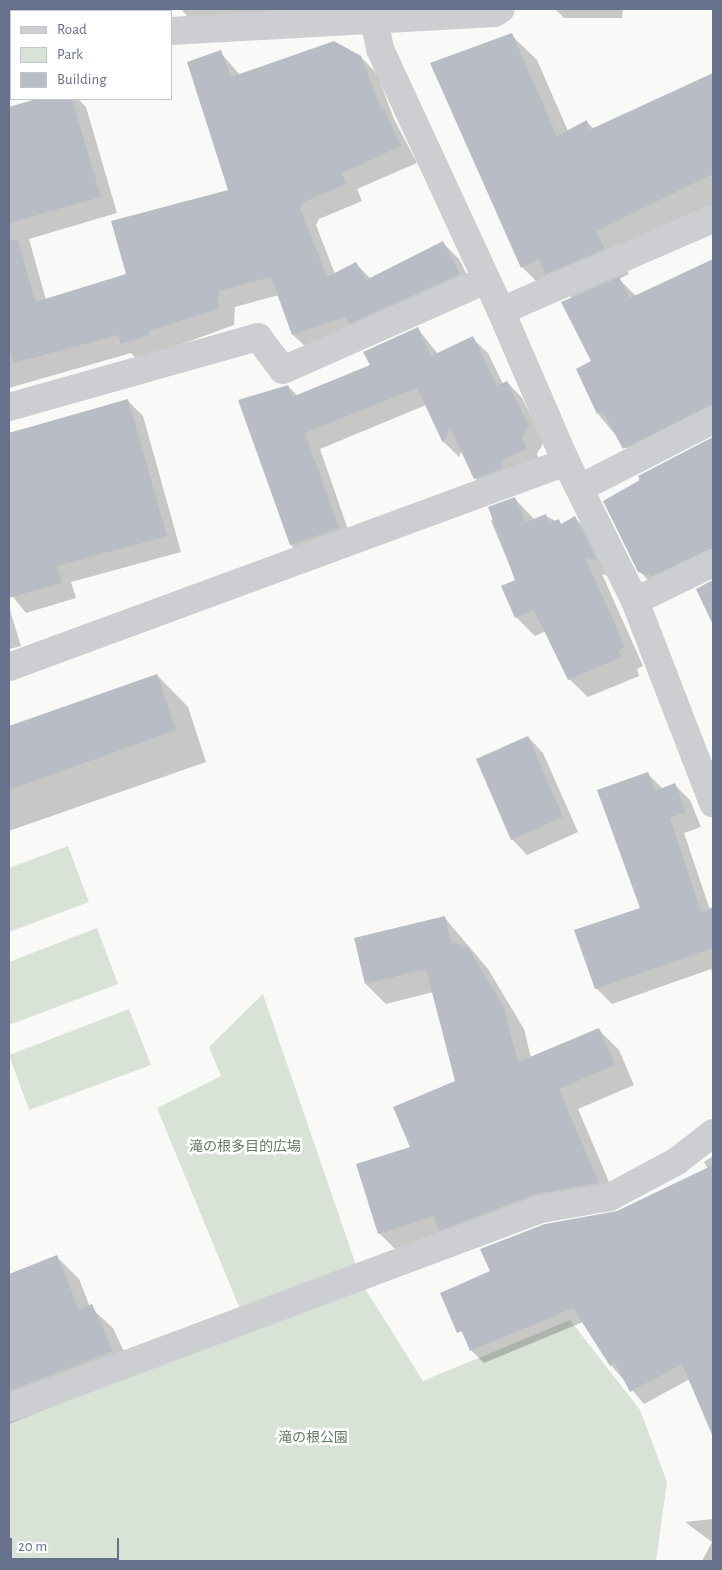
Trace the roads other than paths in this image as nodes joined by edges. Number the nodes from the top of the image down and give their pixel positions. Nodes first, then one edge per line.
1 (501, 9) edge
2 (311, 17) edge
3 (374, 20) junction
4 (172, 31) edge
5 (713, 219) edge
6 (486, 280) junction
7 (501, 310) junction
8 (9, 406) edge
9 (713, 420) edge
10 (566, 462) junction
11 (580, 488) junction
12 (713, 563) edge
13 (635, 601) junction
14 (9, 667) edge
15 (713, 804) edge
16 (713, 1133) edge
17 (9, 1408) edge

1 - 3 street
2 - 3 street
2 - 4 street
3 - 6 street
5 - 7 street
6 - 7 street
6 - 8 street
7 - 10 street
9 - 11 street
10 - 11 street
10 - 14 street
11 - 13 street
12 - 13 street
13 - 15 street
16 - 17 street

